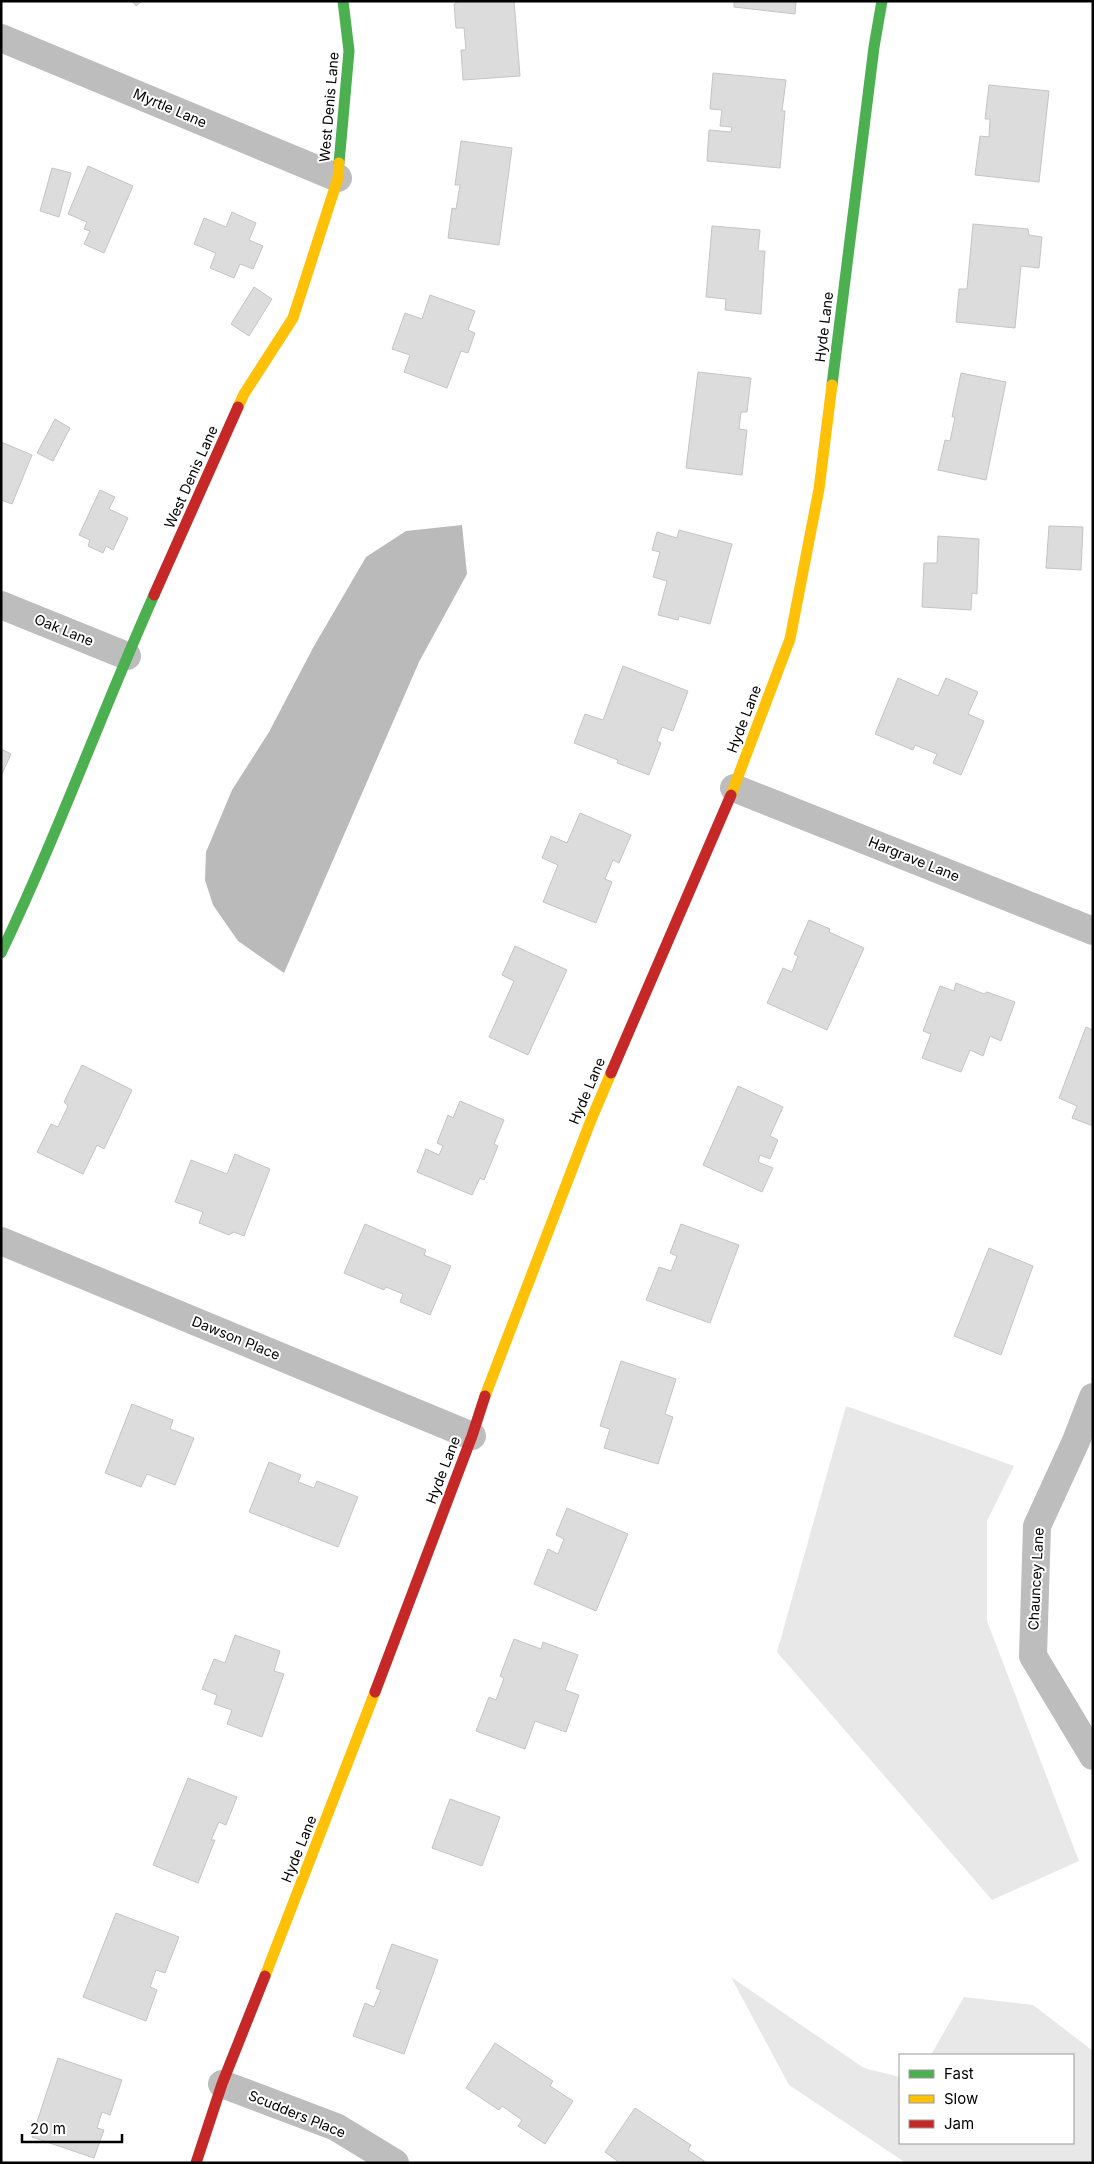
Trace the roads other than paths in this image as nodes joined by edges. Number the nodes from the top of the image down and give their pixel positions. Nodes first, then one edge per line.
1 (343, 1) edge
2 (882, 1) edge
3 (1, 38) edge
4 (338, 178) junction
5 (1, 604) edge
6 (127, 656) junction
7 (734, 788) junction
8 (1093, 930) edge
9 (1, 953) edge
10 (1, 1241) edge
11 (1093, 1397) edge
12 (472, 1436) junction
13 (1093, 1756) edge
14 (222, 2084) junction
15 (196, 2163) edge
16 (395, 2163) edge

1 - 4 street, West Denis Lane
2 - 7 street, Hyde Lane
3 - 4 street, Myrtle Lane
4 - 6 street, West Denis Lane
5 - 6 street, Oak Lane
6 - 9 street, West Denis Lane
7 - 8 street, Hargrave Lane
7 - 12 street, Hyde Lane
10 - 12 street, Dawson Place
11 - 13 street, Chauncey Lane
12 - 14 street, Hyde Lane
14 - 15 street, Hyde Lane
14 - 16 street, Scudders Place

